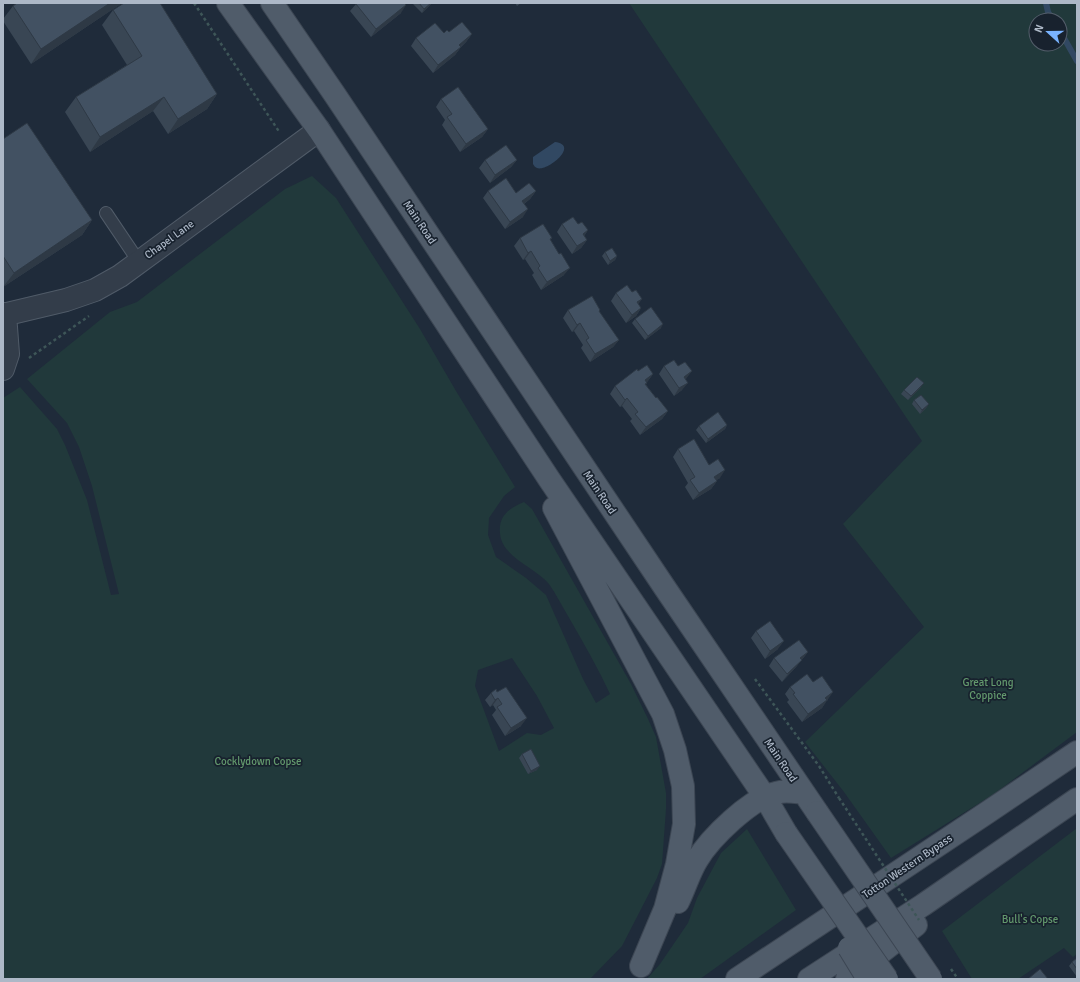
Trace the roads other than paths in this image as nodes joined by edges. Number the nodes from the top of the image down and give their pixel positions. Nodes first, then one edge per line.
1 (228, 3) edge
2 (272, 3) edge
3 (319, 130) junction
4 (106, 213) dead end
5 (139, 262) junction
6 (4, 315) edge
7 (3, 369) edge
8 (549, 480) junction
9 (1077, 752) edge
10 (803, 793) junction
11 (765, 797) junction
12 (1077, 799) edge
13 (1047, 821) junction
14 (786, 833) junction
15 (634, 972) edge
16 (737, 979) edge
17 (809, 979) edge
18 (847, 979) edge
19 (868, 979) edge
20 (887, 979) edge
21 (931, 979) edge

1 - 3 main road
2 - 10 main road, Main Road
3 - 5 street, Chapel Lane
3 - 8 main road
4 - 5 lane
5 - 6 street, Chapel Lane
6 - 7 street
8 - 11 main road
8 - 15 main road
9 - 16 main road, Totton Western Bypass
10 - 11 main road
10 - 21 main road, Main Road, bridge
11 - 14 main road
11 - 15 main road
12 - 13 main road
13 - 17 main road
13 - 18 main road
14 - 19 main road, bridge
14 - 20 main road, bridge

